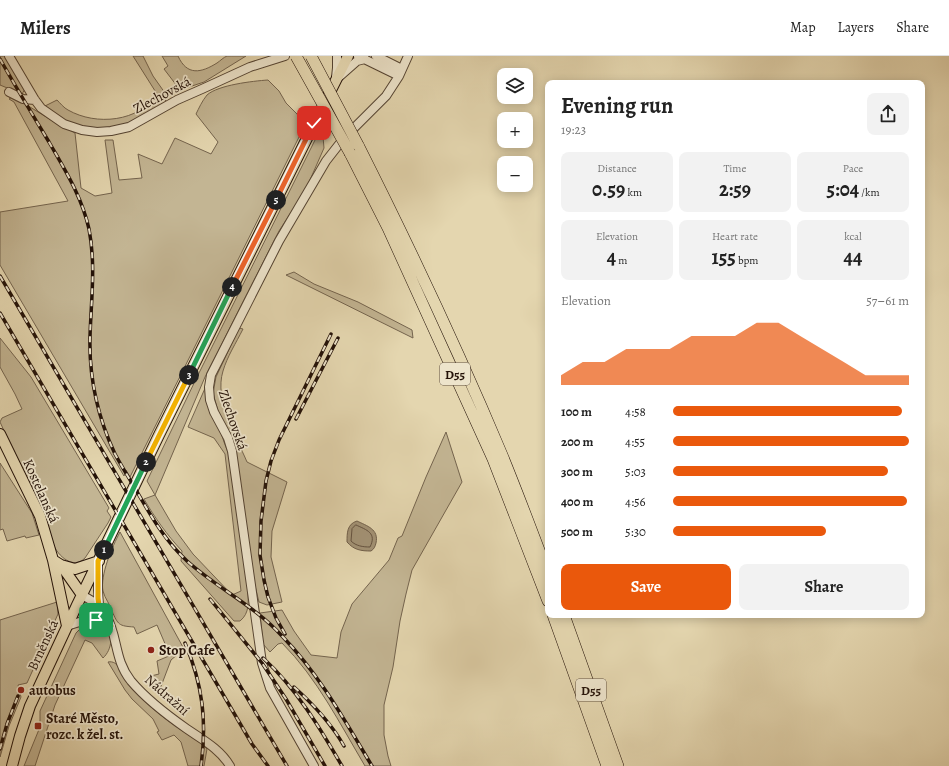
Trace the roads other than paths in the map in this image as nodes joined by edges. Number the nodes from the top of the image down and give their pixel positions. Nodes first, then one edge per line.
1 (9, 56) edge
2 (285, 56) edge
3 (296, 56) edge
4 (311, 56) edge
5 (337, 56) edge
6 (348, 56) edge
7 (376, 56) edge
8 (408, 56) edge
9 (362, 58) edge
10 (400, 72) junction
11 (334, 83) junction
12 (9, 92) dead end
13 (35, 100) junction
14 (354, 149) junction
15 (0, 434) edge
16 (98, 561) junction
17 (57, 562) junction
18 (545, 566) edge
19 (59, 582) junction
20 (545, 593) edge
21 (82, 595) junction
22 (99, 606) junction
23 (554, 618) edge
24 (565, 618) edge
25 (67, 626) junction
26 (111, 626) junction
27 (12, 766) edge
28 (230, 766) edge
29 (314, 766) edge
30 (607, 766) edge
31 (618, 766) edge

1 - 13 street, Zlechovská
2 - 13 street, Zlechovská
3 - 14 highway, D55, bridge
4 - 14 highway, D55, bridge
5 - 11 street
6 - 11 main road, Brněnská
7 - 10 street
8 - 10 street, Zlechovská
9 - 10 street
9 - 11 street
10 - 29 street, Zlechovská
11 - 16 main road, Brněnská
12 - 13 street
14 - 18 highway, D55
14 - 20 highway, D55
15 - 17 main road, Kostelanská
16 - 17 main road
16 - 21 main road, Brněnská
16 - 22 street, Nádražní
17 - 19 main road, Kostelanská
17 - 21 main road, Kostelanská
19 - 21 main road
19 - 25 main road, Kostelanská
21 - 22 street, Nádražní
21 - 25 main road, Brněnská
22 - 26 street, Nádražní
23 - 30 highway, D55
24 - 31 highway, D55
25 - 26 street
25 - 27 main road, Brněnská
26 - 28 street, Nádražní

